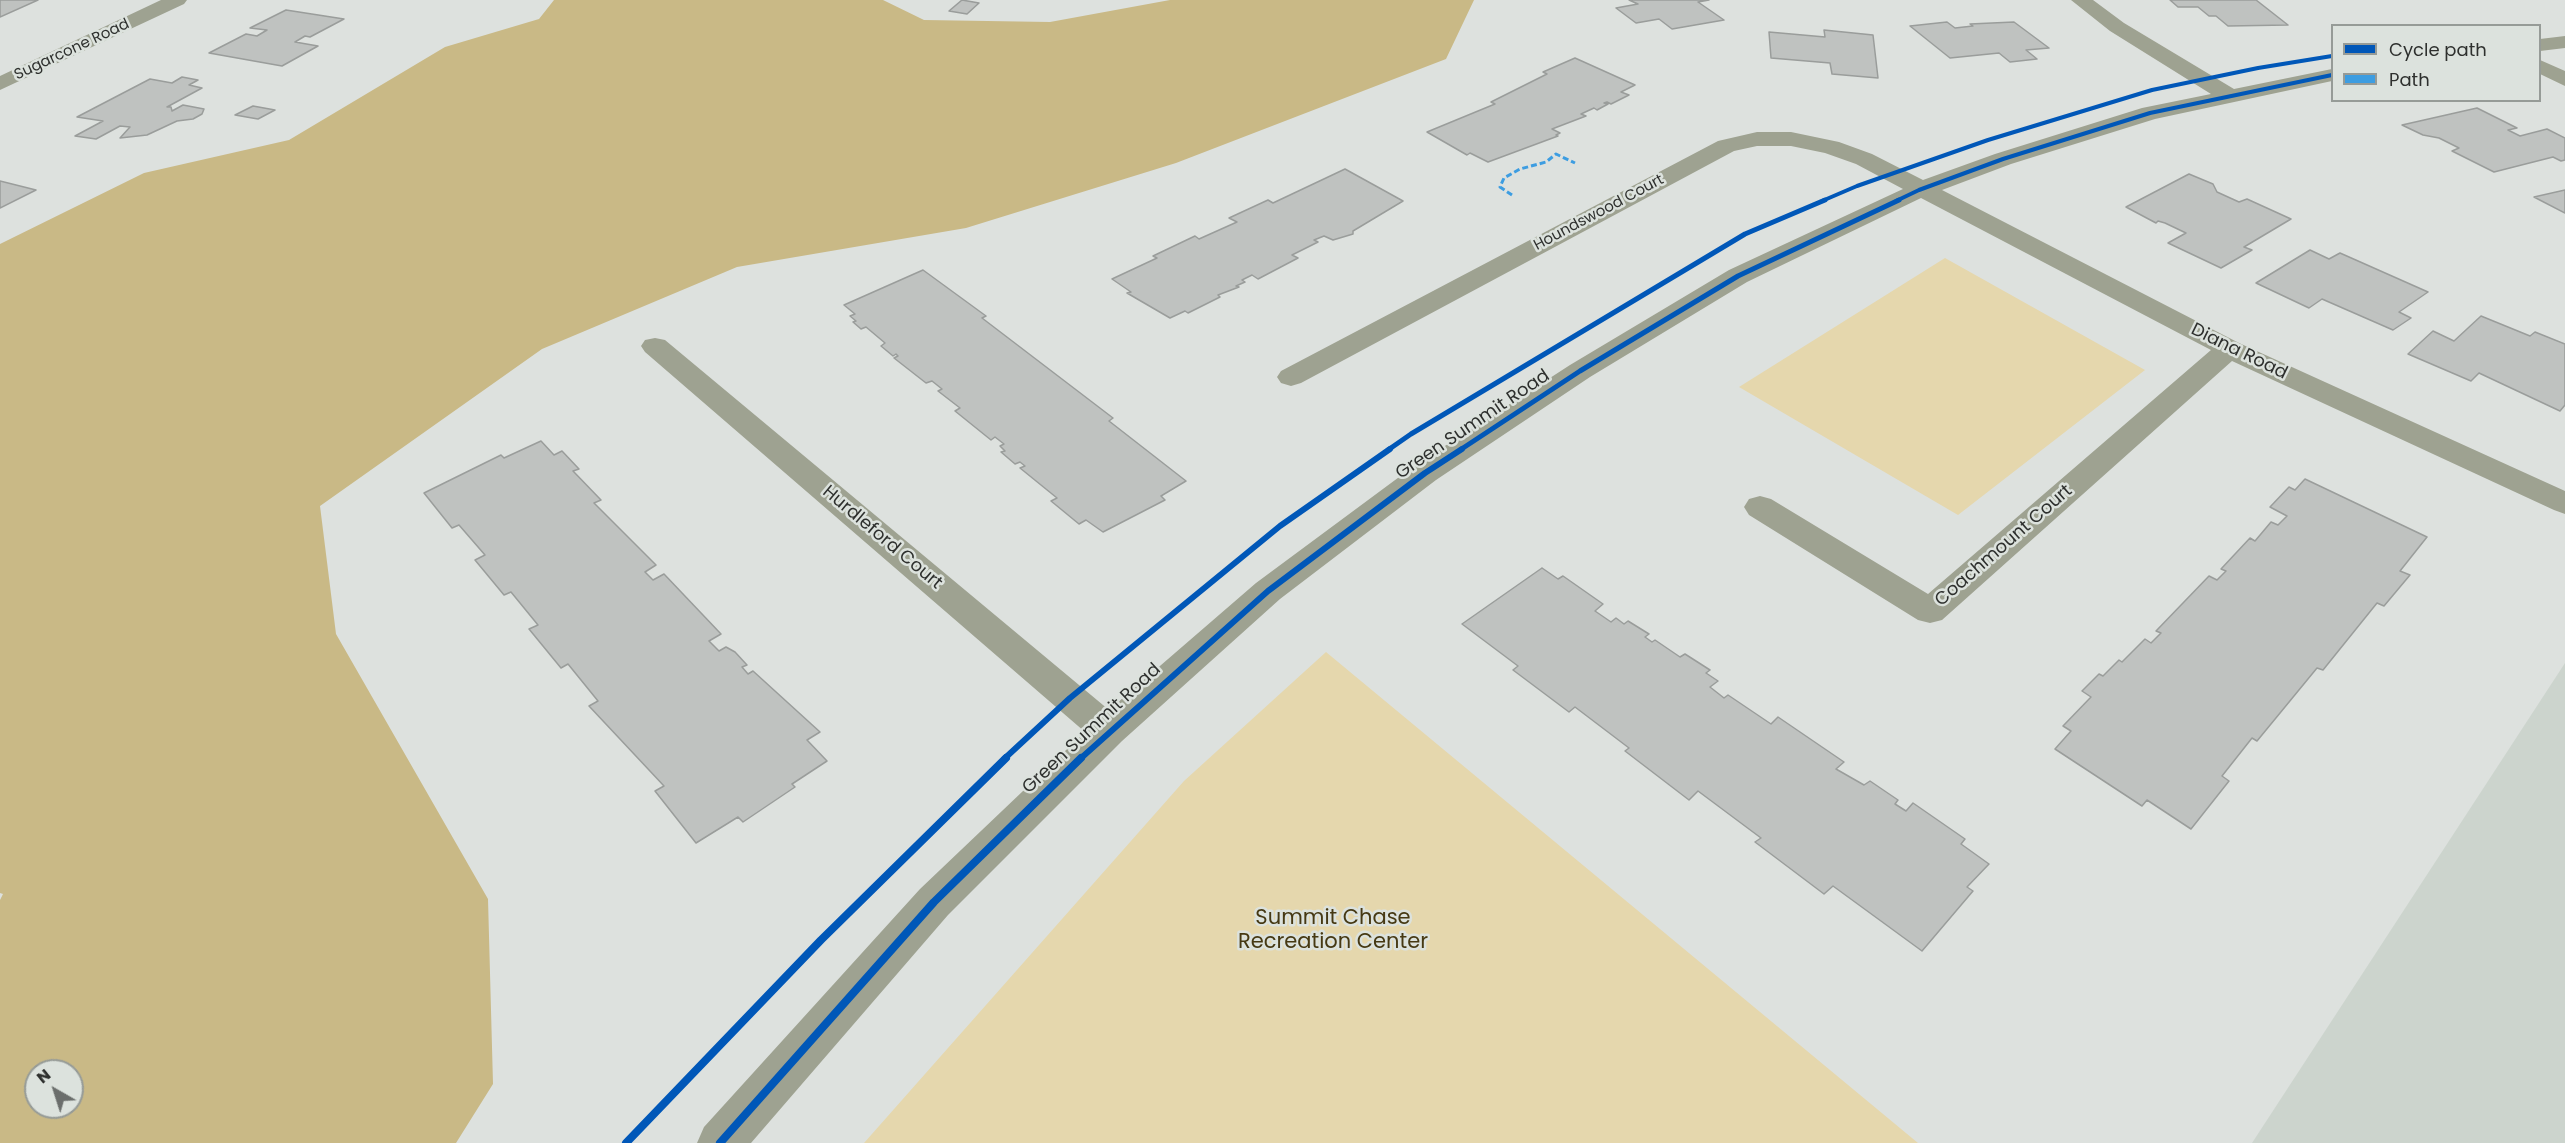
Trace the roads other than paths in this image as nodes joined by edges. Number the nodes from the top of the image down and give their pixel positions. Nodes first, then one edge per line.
1 (177, 0) edge
2 (2081, 0) edge
3 (2565, 42) edge
4 (2541, 45) edge
5 (2541, 67) edge
6 (2331, 75) edge
7 (2565, 80) edge
8 (0, 84) edge
9 (2229, 95) junction
10 (1919, 190) junction
11 (655, 345) dead end
12 (2229, 349) junction
13 (1291, 377) dead end
14 (2565, 503) edge
15 (1760, 507) dead end
16 (1109, 731) junction
17 (720, 1143) edge

1 - 8 street, Sugarcone Road
2 - 9 street
3 - 4 street
5 - 7 street
6 - 9 street, Green Summit Road
9 - 10 street, Green Summit Road
10 - 12 street, Diana Road
10 - 13 street, Houndswood Court
10 - 16 street, Green Summit Road
11 - 16 street, Hurdleford Court
12 - 14 street, Diana Road
12 - 15 street, Coachmount Court
16 - 17 street, Green Summit Road

